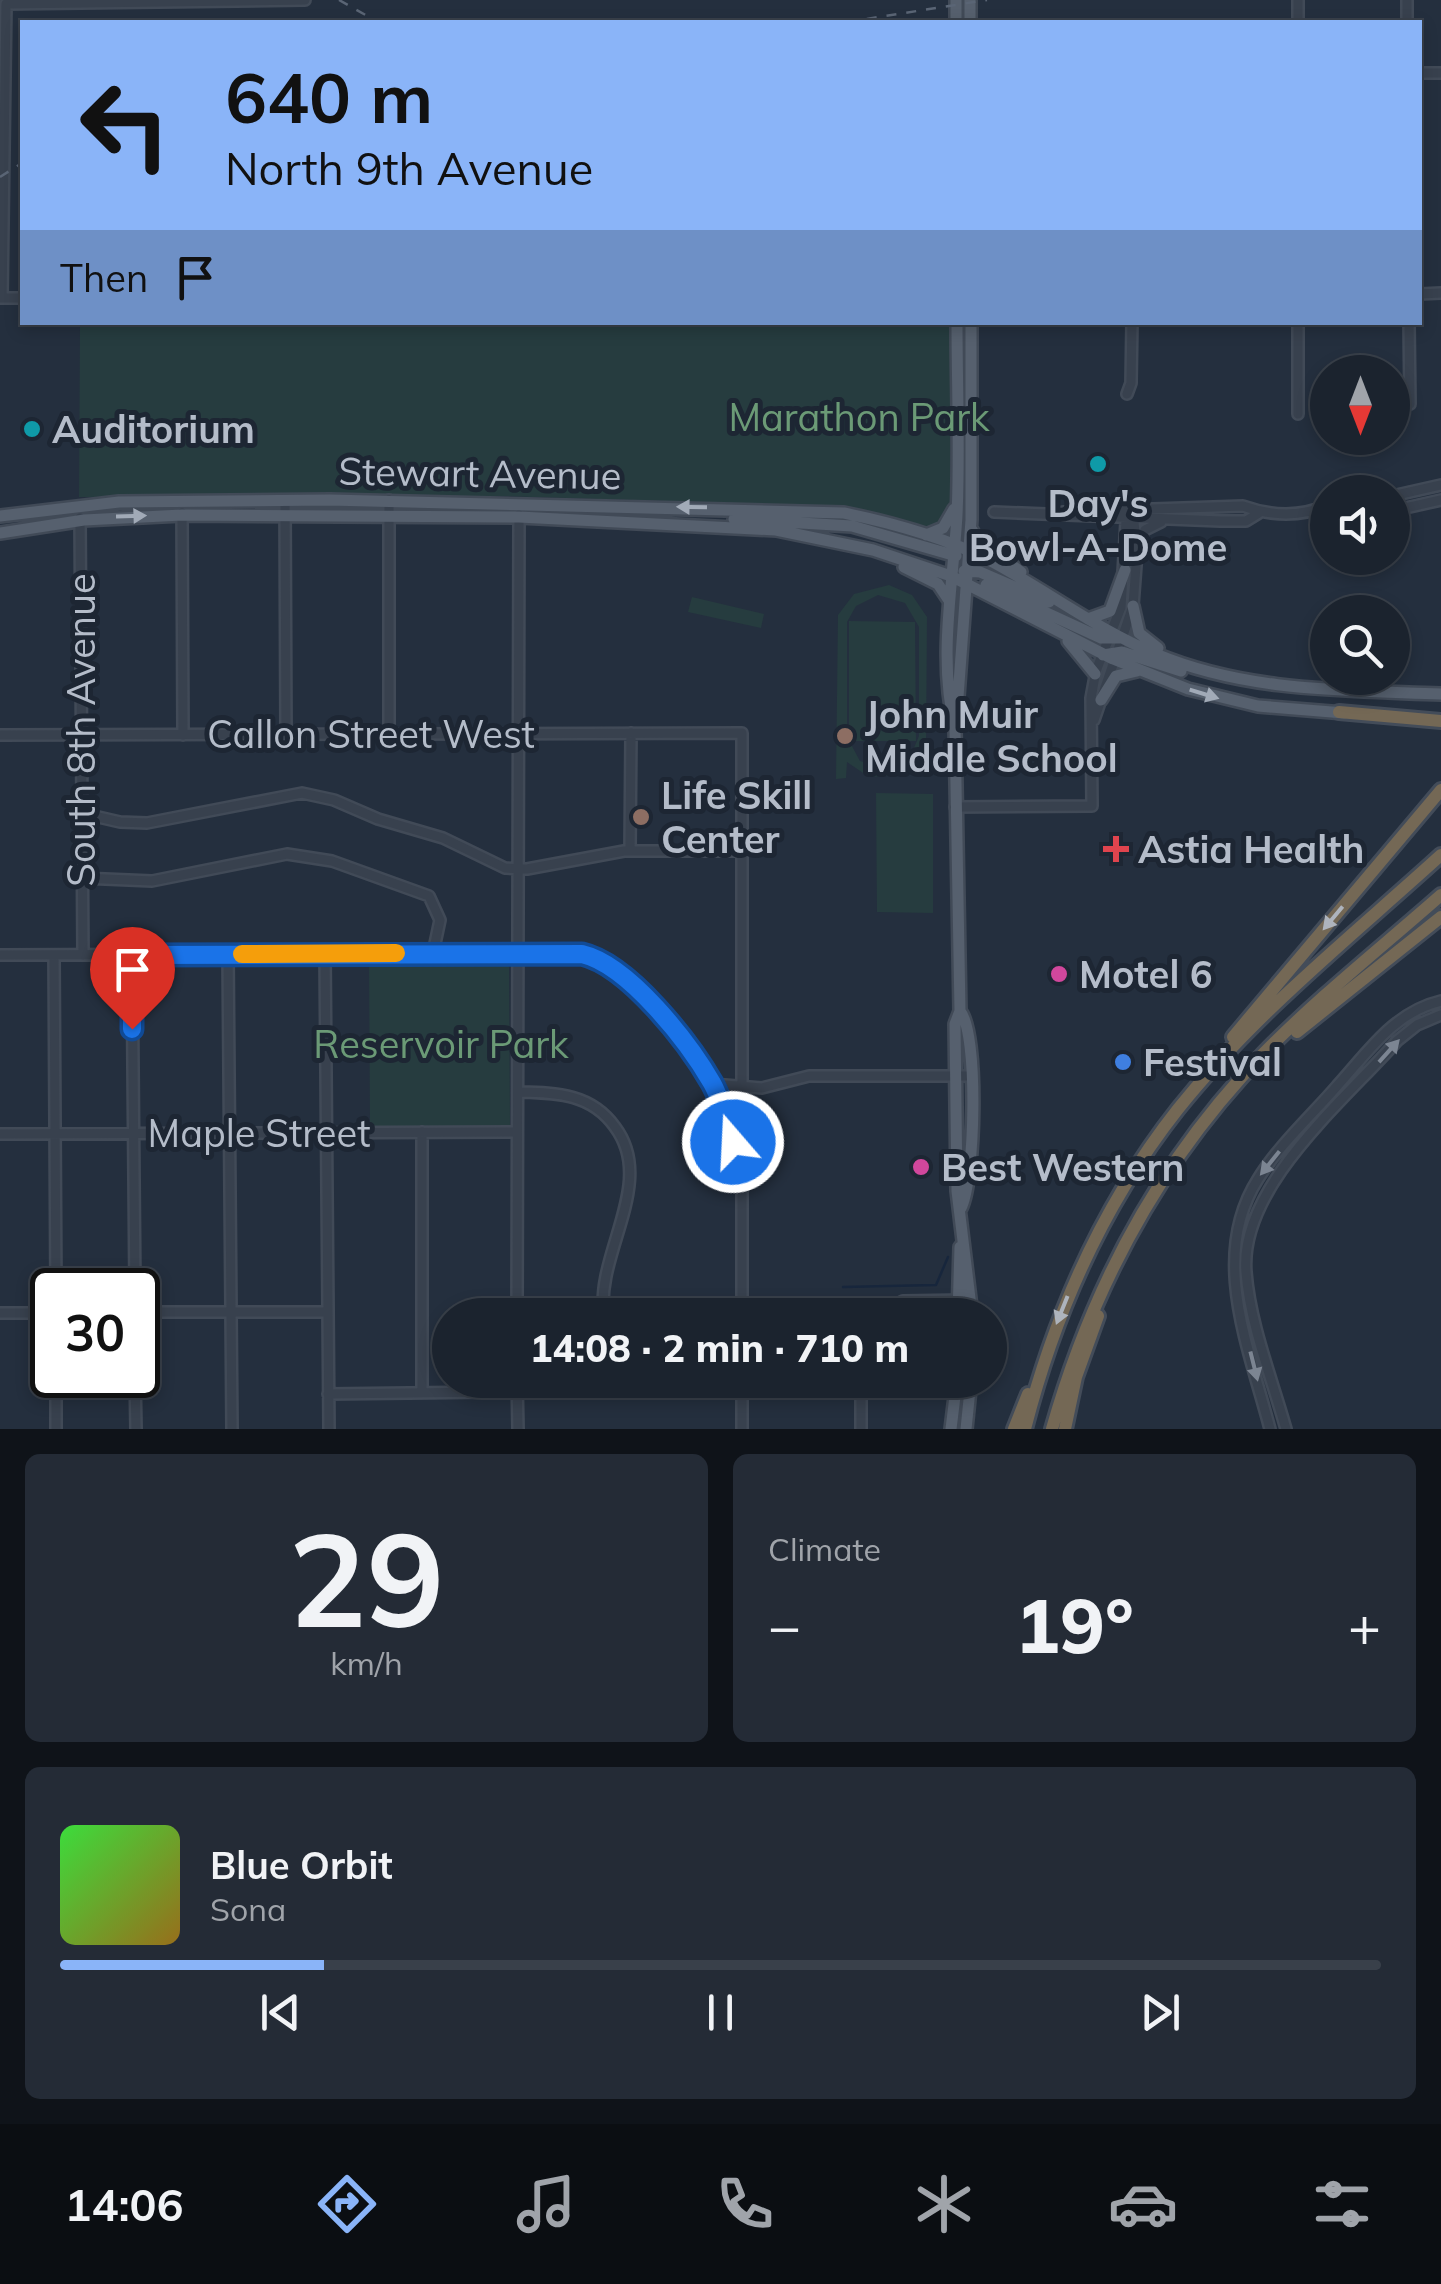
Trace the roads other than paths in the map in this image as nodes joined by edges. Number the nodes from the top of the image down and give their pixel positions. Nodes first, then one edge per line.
1 (200, 1) edge
2 (305, 1) edge
3 (1, 298) edge
4 (957, 325) edge
5 (971, 325) edge
6 (1132, 325) edge
7 (1298, 325) edge
8 (1408, 325) edge
9 (1409, 355) edge
10 (1127, 394) dead end
11 (1298, 414) dead end
12 (1441, 485) edge
13 (1410, 492) edge
14 (285, 500) junction
15 (390, 500) junction
16 (1441, 500) edge
17 (182, 501) junction
18 (958, 501) junction
19 (518, 502) junction
20 (80, 506) junction
21 (1410, 508) edge
22 (994, 512) dead end
23 (1310, 512) edge
24 (1260, 513) junction
25 (1131, 514) junction
26 (182, 515) junction
27 (285, 515) junction
28 (389, 515) junction
29 (0, 516) edge
30 (519, 516) junction
31 (80, 520) junction
32 (971, 520) junction
33 (1168, 520) junction
34 (706, 523) junction
35 (0, 533) edge
36 (926, 535) junction
37 (840, 541) junction
38 (953, 551) junction
39 (969, 552) junction
40 (1136, 552) junction
41 (1125, 570) junction
42 (951, 576) junction
43 (967, 577) junction
44 (1047, 595) junction
45 (998, 599) junction
46 (949, 602) junction
47 (1133, 606) junction
48 (1069, 608) junction
49 (1088, 619) junction
50 (964, 625) junction
51 (1050, 625) junction
52 (1113, 646) junction
53 (1196, 669) junction
54 (1139, 671) junction
55 (1095, 674) junction
56 (1215, 675) junction
57 (1441, 694) edge
58 (1101, 700) junction
59 (1339, 712) joint
60 (1441, 718) edge
61 (1092, 722) junction
62 (954, 728) junction
63 (518, 733) junction
64 (630, 733) junction
65 (286, 734) junction
66 (389, 734) junction
67 (0, 735) edge
68 (80, 735) junction
69 (182, 735) junction
70 (1441, 790) edge
71 (955, 807) junction
72 (81, 813) junction
73 (630, 851) junction
74 (742, 851) junction
75 (1441, 855) edge
76 (518, 870) junction
77 (82, 878) junction
78 (1441, 895) edge
79 (1441, 917) edge
80 (325, 953) junction
81 (433, 953) junction
82 (518, 953) junction
83 (228, 954) junction
84 (0, 955) edge
85 (54, 955) junction
86 (82, 955) junction
87 (132, 955) junction
88 (1441, 1000) edge
89 (1441, 1015) edge
90 (964, 1076) junction
91 (712, 1084) junction
92 (741, 1089) junction
93 (518, 1092) junction
94 (1182, 1105) junction
95 (1216, 1109) junction
96 (422, 1132) junction
97 (518, 1132) junction
98 (326, 1133) junction
99 (0, 1134) edge
100 (55, 1134) junction
101 (134, 1134) junction
102 (230, 1134) junction
103 (741, 1164) junction
104 (1138, 1222) junction
105 (56, 1268) edge
106 (135, 1268) edge
107 (517, 1298) edge
108 (605, 1298) edge
109 (742, 1298) edge
110 (965, 1298) edge
111 (30, 1312) edge
112 (160, 1312) edge
113 (231, 1312) junction
114 (328, 1312) junction
115 (0, 1313) edge
116 (1037, 1379) junction
117 (432, 1392) edge
118 (422, 1393) junction
119 (328, 1394) junction
120 (56, 1398) edge
121 (136, 1398) edge
122 (517, 1398) edge
123 (742, 1398) edge
124 (861, 1398) edge
125 (955, 1398) edge
126 (969, 1398) edge
127 (56, 1429) edge
128 (136, 1429) edge
129 (232, 1429) edge
130 (328, 1429) edge
131 (518, 1429) edge
132 (742, 1429) edge
133 (861, 1429) edge
134 (951, 1429) edge
135 (966, 1429) edge
136 (1014, 1429) edge
137 (1025, 1429) edge
138 (1052, 1429) edge
139 (1065, 1429) edge
140 (1270, 1429) edge
141 (1286, 1429) edge

1 - 2 street
1 - 3 street
4 - 18 main road
5 - 32 main road
6 - 10 street
7 - 11 street
8 - 9 street
12 - 13 street
14 - 15 main road, Stewart Avenue
14 - 17 main road, Stewart Avenue
14 - 27 street
15 - 19 main road, Stewart Avenue
15 - 28 street
16 - 21 street
17 - 20 main road, Stewart Avenue
17 - 26 street
18 - 36 main road
18 - 38 main road
19 - 30 street
36 -> 19 main road, Stewart Avenue
20 - 29 main road, Stewart Avenue
20 - 31 street, South 8th Avenue
22 - 25 street
23 - 24 street
24 - 25 street
24 - 33 street
25 - 33 street
25 - 40 street
25 - 41 street
26 - 27 main road, Stewart Avenue
31 -> 26 main road, Stewart Avenue
26 - 69 street
27 - 28 main road, Stewart Avenue
27 - 65 street
28 - 30 main road, Stewart Avenue
28 - 66 street
30 - 34 main road, Stewart Avenue
30 - 63 street
31 - 35 main road, Stewart Avenue
31 - 68 street, South 8th Avenue
32 - 39 main road
32 - 44 main road
33 - 40 street
34 - 37 main road, Stewart Avenue
34 - 38 main road
36 - 38 main road, Stewart Avenue
37 - 42 main road, Stewart Avenue
37 - 46 main road
38 - 39 main road
38 - 42 main road
39 - 43 main road
39 - 44 main road
40 - 47 street
41 - 49 main road
41 - 52 street
42 - 43 main road, Stewart Avenue
42 - 46 main road
43 - 45 main road
43 - 48 main road
43 - 50 main road
43 - 52 main road
44 - 48 main road
45 - 50 main road
45 - 51 main road
46 - 62 main road
47 - 52 street
47 - 53 main road
48 - 49 main road
49 - 52 main road
50 - 62 main road
51 - 52 main road
51 - 55 main road
52 - 53 main road
52 - 54 main road
52 - 55 street
52 - 56 main road
52 - 58 street
53 - 56 main road
54 - 58 main road
54 -> 59 main road
55 - 61 street
56 - 57 main road
58 - 61 street
59 - 60 highway
61 - 71 street
62 - 71 main road
63 - 64 street, Callon Street West
63 - 66 street, Callon Street West
63 - 76 street
64 - 73 street
64 - 74 street, Callon Street West
65 - 66 street, Callon Street West
65 - 69 street, Callon Street West
67 - 68 street, Callon Street West
68 - 69 street, Callon Street West
68 - 72 street, South 8th Avenue
70 -> 94 highway
71 - 90 main road
72 - 76 street
72 - 77 street, South 8th Avenue
73 - 74 street
73 - 76 street
74 - 92 street
75 - 94 highway
76 - 82 street
77 - 81 street
77 - 86 street, South 8th Avenue
78 - 95 highway
79 - 95 highway
80 - 81 street
80 - 83 street
80 - 98 street
81 - 82 street
82 - 91 street
82 - 93 street
83 - 87 street
83 - 102 street
84 - 85 street
85 - 86 street
85 - 100 street
86 - 87 street
87 - 101 street
88 -> 140 street
141 -> 89 street
90 - 92 street
90 - 110 main road
91 - 92 street
91 - 103 street
92 - 103 street
93 - 97 street
93 - 108 street
94 -> 116 highway
95 - 104 highway
96 - 97 street, Maple Street
96 - 98 street, Maple Street
96 - 118 street
97 - 107 street
98 - 102 street, Maple Street
98 - 114 street
99 - 100 street, Maple Street
100 - 101 street, Maple Street
100 - 105 street
101 - 102 street, Maple Street
101 - 106 street
102 - 113 street
103 - 109 street
104 - 138 highway
104 - 139 highway
111 - 115 street
112 - 113 street
113 - 114 street
113 - 129 street
114 - 119 street
116 - 136 highway
116 - 137 highway
117 - 118 street
118 - 119 street
119 - 130 street
120 - 127 street
121 - 128 street
122 - 131 street
123 - 132 street
124 - 133 street
125 - 134 main road
126 - 135 main road

